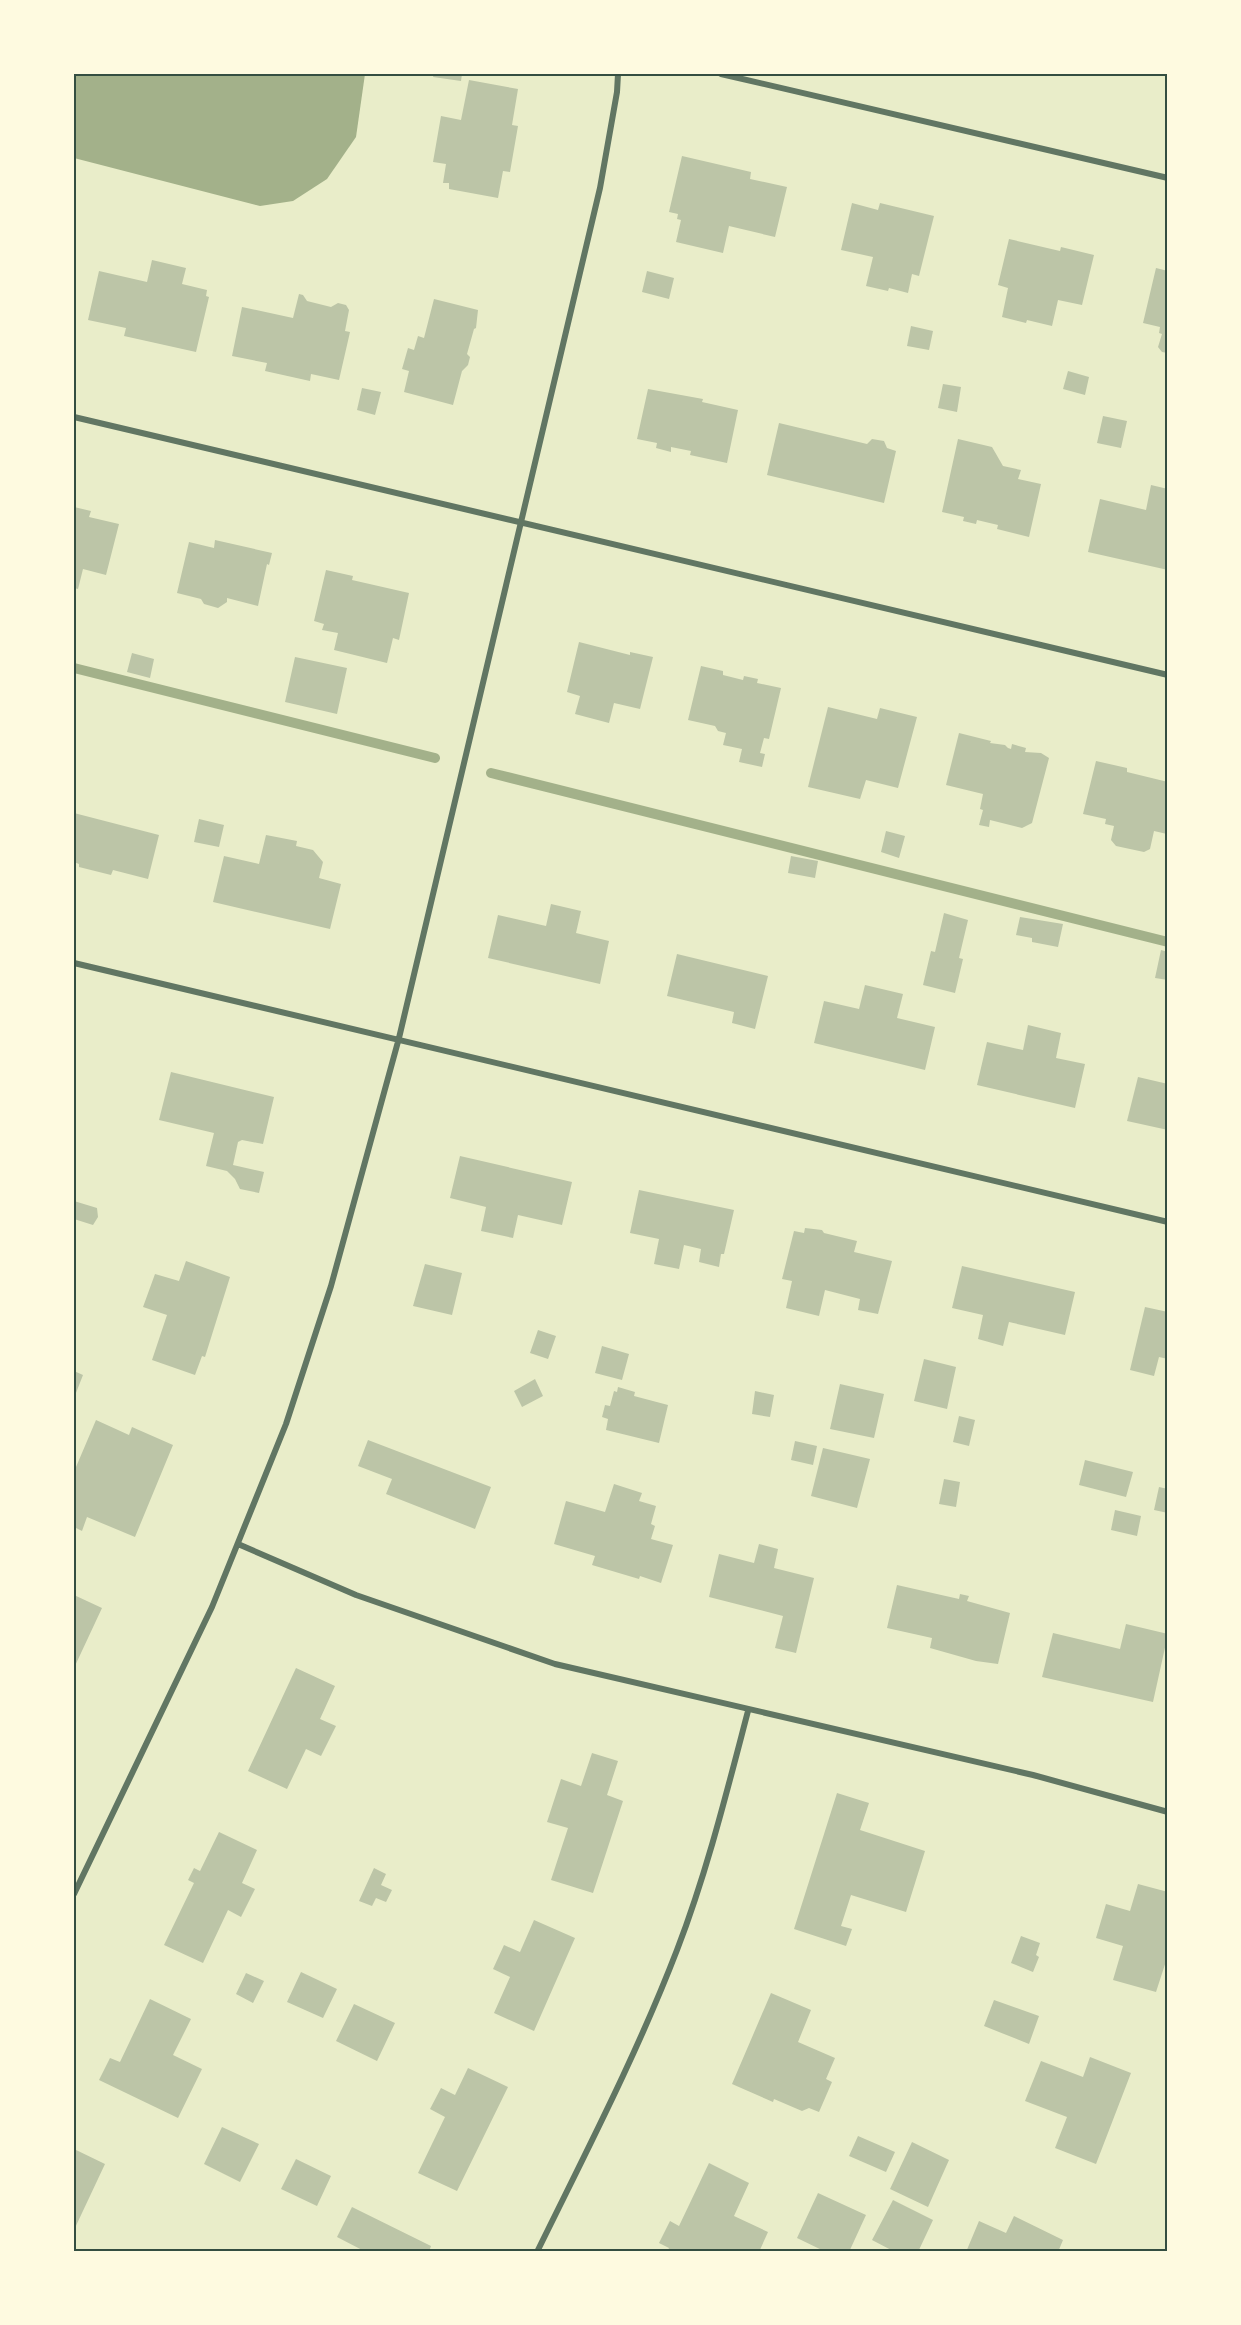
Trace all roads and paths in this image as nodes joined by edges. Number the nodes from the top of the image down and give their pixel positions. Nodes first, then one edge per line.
1 (618, 74) edge
2 (721, 74) edge
3 (1167, 178) edge
4 (74, 417) edge
5 (521, 522) junction
6 (1167, 675) edge
7 (74, 963) edge
8 (399, 1038) junction
9 (1167, 1221) edge
10 (238, 1544) junction
11 (748, 1711) junction
12 (1167, 1812) edge
13 (74, 1894) edge
14 (537, 2252) edge

1 - 5 street
2 - 3 street
4 - 5 street
5 - 6 street
5 - 8 street
7 - 8 street
8 - 9 street
8 - 10 street
10 - 11 street
10 - 13 street
11 - 12 street
11 - 14 street

